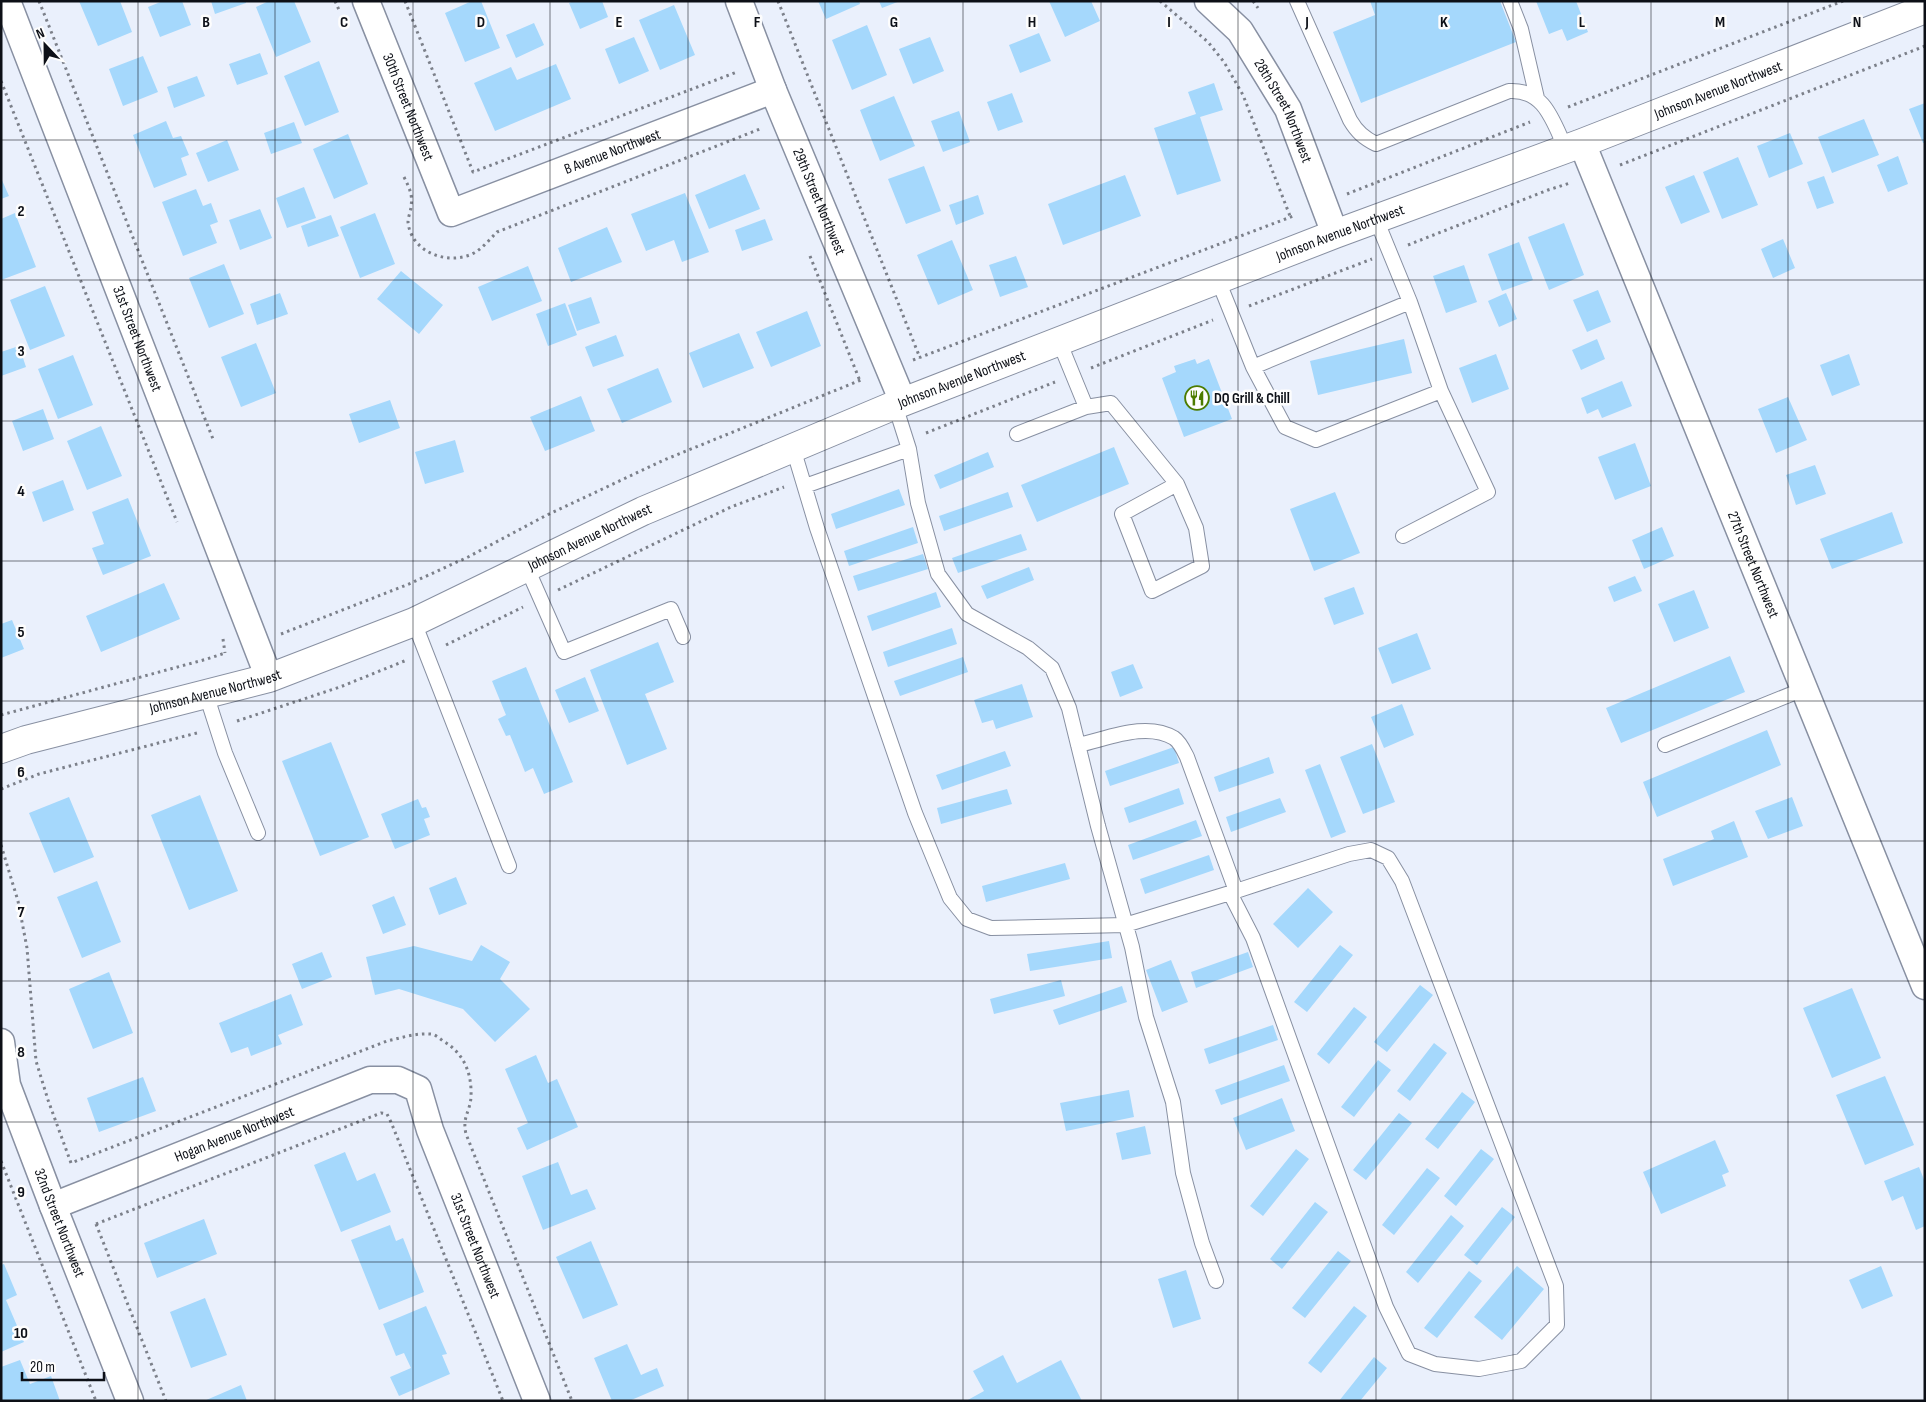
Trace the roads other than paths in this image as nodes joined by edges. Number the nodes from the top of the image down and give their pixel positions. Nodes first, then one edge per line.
1 (7, 1) edge
2 (366, 1) edge
3 (738, 1) edge
4 (1208, 1) edge
5 (1297, 1) edge
6 (1510, 1) edge
7 (1925, 9) edge
8 (773, 90) junction
9 (1537, 98) junction
10 (1574, 146) junction
11 (451, 213) joint
12 (1376, 219) junction
13 (1335, 234) junction
14 (1218, 280) junction
15 (1410, 302) junction
16 (1059, 342) junction
17 (1253, 367) junction
18 (1441, 391) junction
19 (899, 404) junction
20 (1086, 407) junction
21 (1017, 434) dead end
22 (907, 445) junction
23 (793, 448) junction
24 (803, 483) junction
25 (1176, 484) junction
26 (1403, 536) dead end
27 (527, 568) junction
28 (414, 622) junction
29 (684, 637) dead end
30 (269, 678) junction
31 (1804, 688) junction
32 (206, 694) junction
33 (1666, 744) dead end
34 (1078, 745) junction
35 (1, 749) edge
36 (258, 833) dead end
37 (508, 866) dead end
38 (1233, 892) junction
39 (1126, 925) junction
40 (1925, 986) edge
41 (1, 1042) edge
42 (418, 1089) joint
43 (53, 1206) junction
44 (1216, 1281) dead end
45 (130, 1401) edge
46 (537, 1401) edge

1 - 30 street, 31st Street Northwest
2 - 11 street, 30th Street Northwest
3 - 8 street, 29th Street Northwest
4 - 13 street, 28th Street Northwest
5 - 9 lane
6 - 9 lane
7 - 10 street, Johnson Avenue Northwest
8 - 11 street, B Avenue Northwest
8 - 19 street, 29th Street Northwest
9 - 10 lane
10 - 12 street, Johnson Avenue Northwest
10 - 31 street, 27th Street Northwest
12 - 13 street, Johnson Avenue Northwest
12 - 15 lane
13 - 14 street, Johnson Avenue Northwest
14 - 16 street, Johnson Avenue Northwest
14 - 17 lane
15 - 17 lane
15 - 18 lane
16 - 19 street, Johnson Avenue Northwest
16 - 20 lane
17 - 18 lane
18 - 26 lane
19 - 22 lane
19 - 23 street, Johnson Avenue Northwest
20 - 21 lane
20 - 25 lane
22 - 24 lane
22 - 34 lane
23 - 24 lane
23 - 27 street, Johnson Avenue Northwest
24 - 39 lane
25 - 25 lane
27 - 28 street, Johnson Avenue Northwest
27 - 29 lane
28 - 30 street, Johnson Avenue Northwest
28 - 37 lane
30 - 32 street, Johnson Avenue Northwest
31 - 33 lane
31 - 40 street, 27th Street Northwest
32 - 35 street, Johnson Avenue Northwest
32 - 36 lane
34 - 38 lane
34 - 39 lane
38 - 38 lane
38 - 39 lane
39 - 44 lane
41 - 43 street, 32nd Street Northwest
42 - 43 street, Hogan Avenue Northwest
42 - 46 street, 31st Street Northwest
43 - 45 street, 32nd Street Northwest

